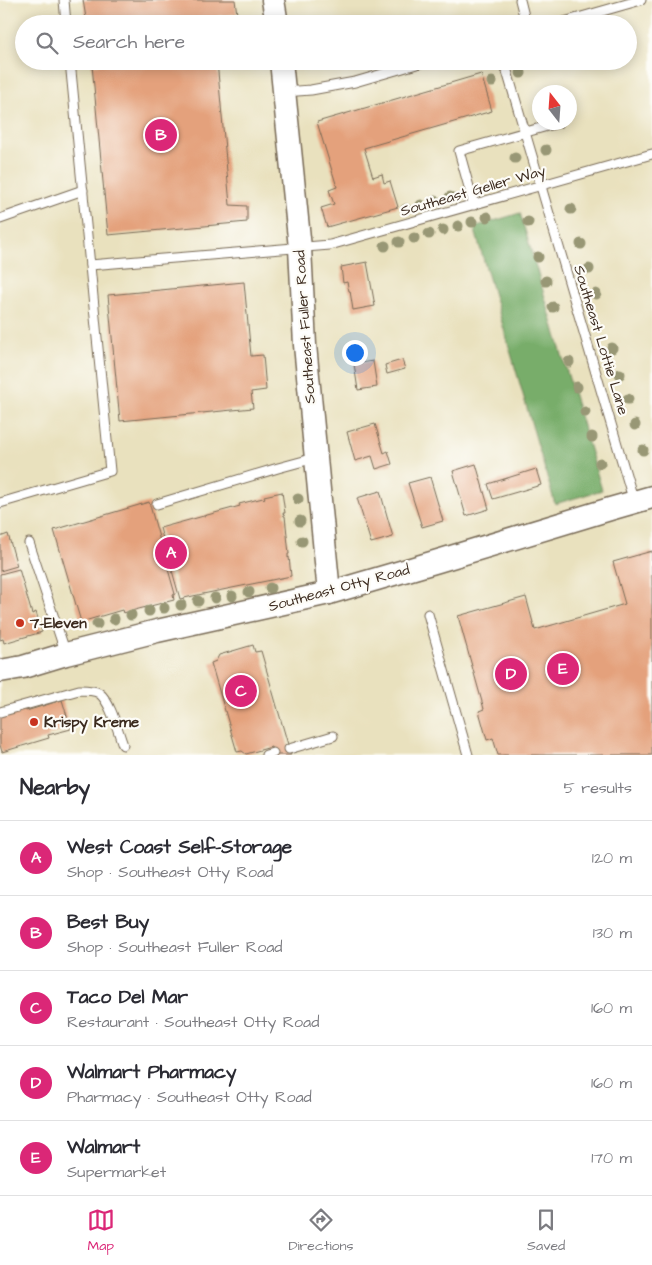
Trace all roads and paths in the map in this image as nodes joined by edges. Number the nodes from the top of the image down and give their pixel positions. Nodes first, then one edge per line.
1 (64, 0) edge
2 (273, 0) edge
3 (520, 0) edge
4 (641, 0) edge
5 (65, 15) edge
6 (276, 15) edge
7 (524, 15) edge
8 (588, 15) edge
9 (71, 70) edge
10 (282, 70) edge
11 (396, 70) edge
12 (506, 70) edge
13 (284, 92) junction
14 (534, 130) edge
15 (524, 133) junction
16 (652, 154) edge
17 (541, 186) junction
18 (83, 190) junction
19 (474, 205) junction
20 (0, 219) edge
21 (300, 248) junction
22 (90, 266) junction
23 (315, 458) junction
24 (643, 500) edge
25 (0, 503) edge
26 (157, 504) dead end
27 (29, 543) dead end
28 (329, 593) junction
29 (428, 614) dead end
30 (66, 654) junction
31 (23, 667) junction
32 (0, 671) edge
33 (0, 678) edge
34 (0, 712) edge
35 (332, 736) dead end
36 (123, 745) dead end
37 (289, 749) dead end
38 (468, 755) edge

1 - 5 lane
2 - 6 street
3 - 7 lane
4 - 8 lane
9 - 18 lane
10 - 13 street, Southeast Fuller Road
11 - 13 lane
12 - 15 lane, Southeast Lottie Lane
13 - 21 street, Southeast Fuller Road
14 - 15 lane
15 - 17 lane, Southeast Lottie Lane
15 - 19 lane
16 - 17 lane, Southeast Geller Way
17 - 19 lane, Southeast Geller Way
17 - 24 lane, Southeast Lottie Lane
18 - 20 lane
18 - 22 lane
19 - 21 lane, Southeast Geller Way
21 - 22 lane, Southeast Geller Way
21 - 23 street, Southeast Fuller Road
22 - 25 lane
23 - 26 lane
23 - 28 street, Southeast Fuller Road
24 - 28 street, Southeast Otty Road
27 - 30 lane
28 - 30 street, Southeast Otty Road
29 - 38 lane
30 - 31 street, Southeast Otty Road
31 - 32 street, Southeast Otty Road
31 - 33 street, Southeast Otty Road
34 - 36 lane
35 - 37 lane

